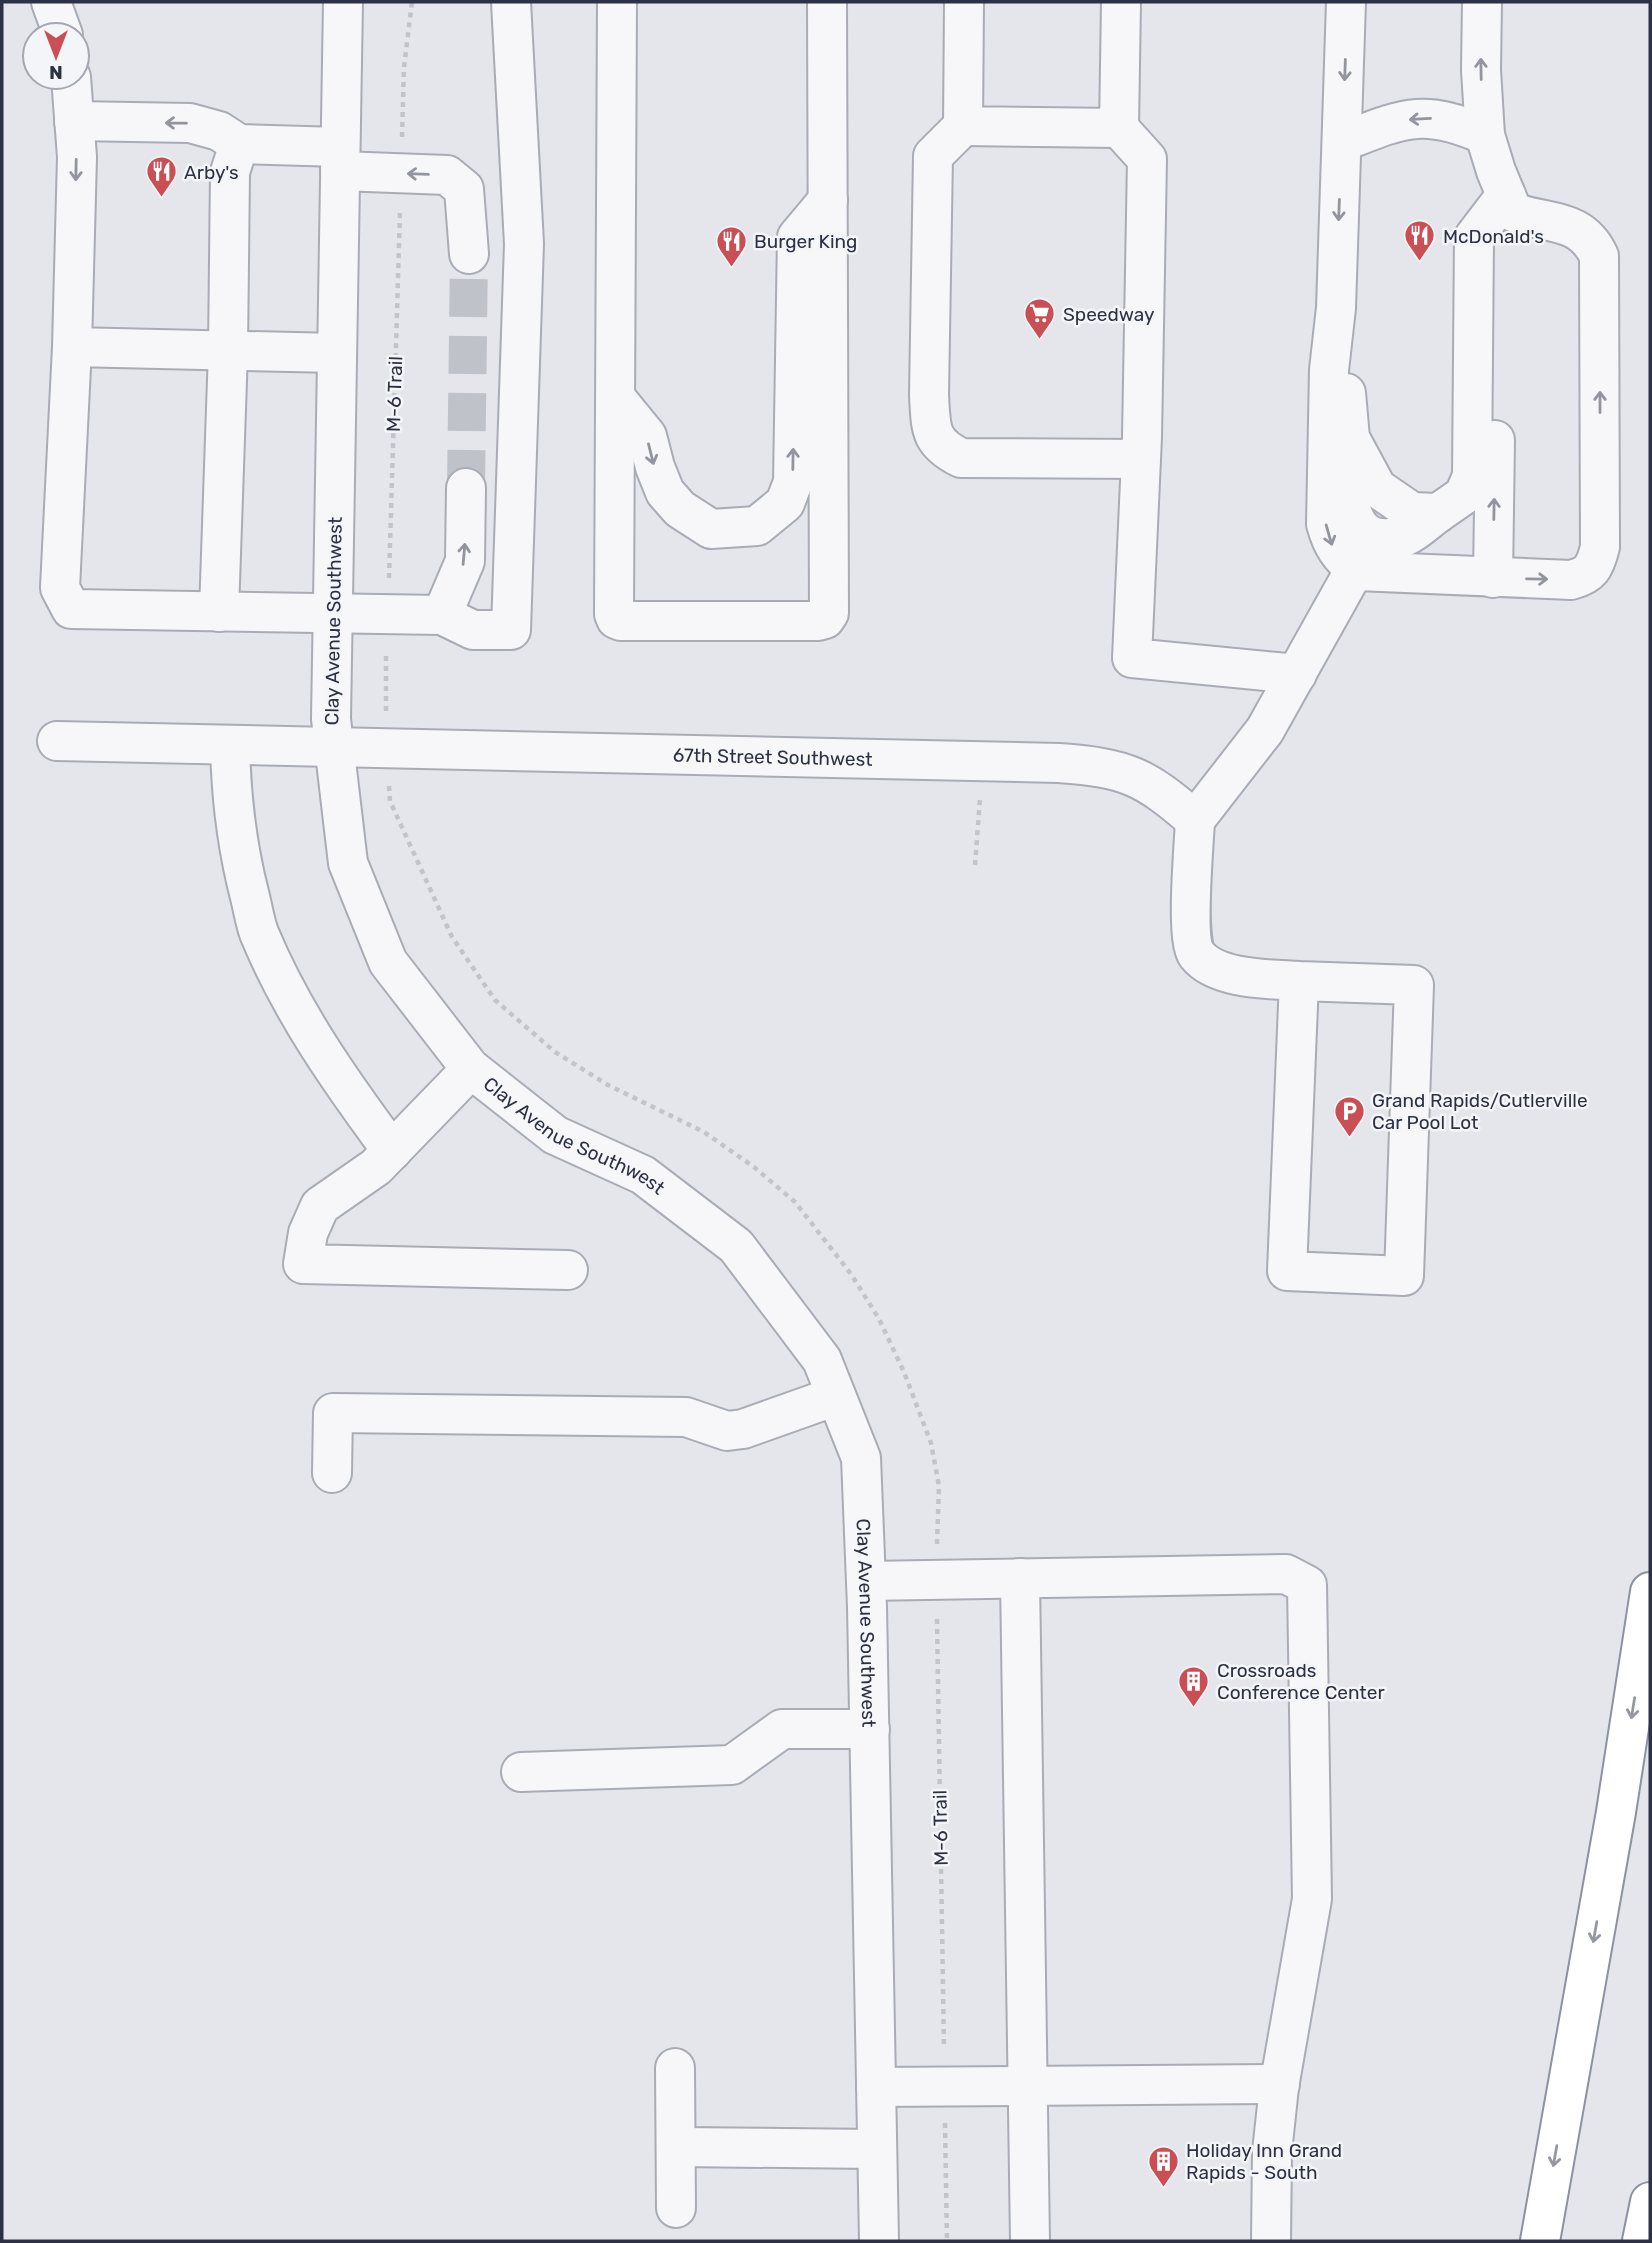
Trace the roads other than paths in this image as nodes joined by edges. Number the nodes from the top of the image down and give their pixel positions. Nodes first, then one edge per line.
1 (51, 2) edge
2 (343, 2) edge
3 (511, 2) edge
4 (617, 2) edge
5 (827, 2) edge
6 (964, 2) edge
7 (1121, 2) edge
8 (1346, 2) edge
9 (1482, 2) edge
10 (57, 21) edge
11 (72, 91) edge
12 (74, 121) junction
13 (963, 126) junction
14 (1119, 128) junction
15 (1485, 135) junction
16 (1342, 142) junction
17 (239, 144) junction
18 (340, 159) junction
19 (828, 200) junction
20 (1510, 203) junction
21 (469, 254) tunnel mouth
22 (1336, 308) junction
23 (72, 347) junction
24 (228, 351) junction
25 (337, 353) junction
26 (616, 398) junction
27 (1141, 459) junction
28 (466, 488) tunnel mouth
29 (1355, 569) junction
30 (1493, 578) junction
31 (219, 612) junction
32 (333, 614) junction
33 (442, 615) junction
34 (1297, 674) junction
35 (57, 741) dead end
36 (230, 745) junction
37 (333, 748) junction
38 (1195, 820) junction
39 (1299, 981) junction
40 (471, 1069) junction
41 (391, 1151) junction
42 (568, 1270) dead end
43 (836, 1396) junction
44 (332, 1473) dead end
45 (1020, 1578) junction
46 (866, 1581) junction
47 (1650, 1592) edge
48 (870, 1729) junction
49 (521, 1772) dead end
50 (675, 2068) dead end
51 (1280, 2084) junction
52 (876, 2087) junction
53 (1027, 2087) junction
54 (676, 2147) junction
55 (877, 2149) junction
56 (1650, 2202) edge
57 (676, 2208) dead end
58 (879, 2241) edge
59 (1030, 2241) edge
60 (1271, 2241) edge
61 (1540, 2241) edge
62 (1642, 2241) edge

1 - 10 street
2 - 18 street, Clay Avenue Southwest
3 - 33 street
4 - 26 street
5 - 19 street
6 - 13 street
7 - 14 street
8 -> 16 street
15 -> 9 street
11 - 12 street
17 -> 12 street
12 -> 23 street
13 - 14 street
13 - 27 street
14 - 27 street
15 -> 16 street
15 - 20 street
16 -> 22 street
17 - 18 street
17 - 24 street
21 -> 18 street
18 - 25 street, Clay Avenue Southwest
26 -> 19 street
19 - 26 street
20 - 22 street
30 -> 20 street
30 -> 20 street
22 -> 29 street
23 - 24 street
23 - 31 street
24 - 25 street
24 - 31 street
25 - 32 street, Clay Avenue Southwest
27 - 34 street
33 -> 28 street
29 - 30 street
29 - 34 street
31 - 32 street
32 - 33 street
32 - 37 street, Clay Avenue Southwest
34 - 38 street
35 - 36 street, 67th Street Southwest
36 - 37 street, 67th Street Southwest
36 - 41 street
37 - 38 street, 67th Street Southwest
37 - 40 street, Clay Avenue Southwest
38 - 39 street
39 - 39 street
40 - 41 street
40 - 43 street, Clay Avenue Southwest
41 - 42 street
43 - 44 street
43 - 46 street, Clay Avenue Southwest
45 - 46 street
45 - 51 street
45 - 53 street
46 - 48 street, Clay Avenue Southwest
47 -> 61 highway
48 - 49 street
48 - 52 street, Clay Avenue Southwest
50 - 54 street
51 - 53 street
51 - 60 street
52 - 53 street
52 - 55 street, Clay Avenue Southwest
53 - 59 street
54 - 55 street
54 - 57 street
55 - 58 street, Clay Avenue Southwest
56 - 62 highway

